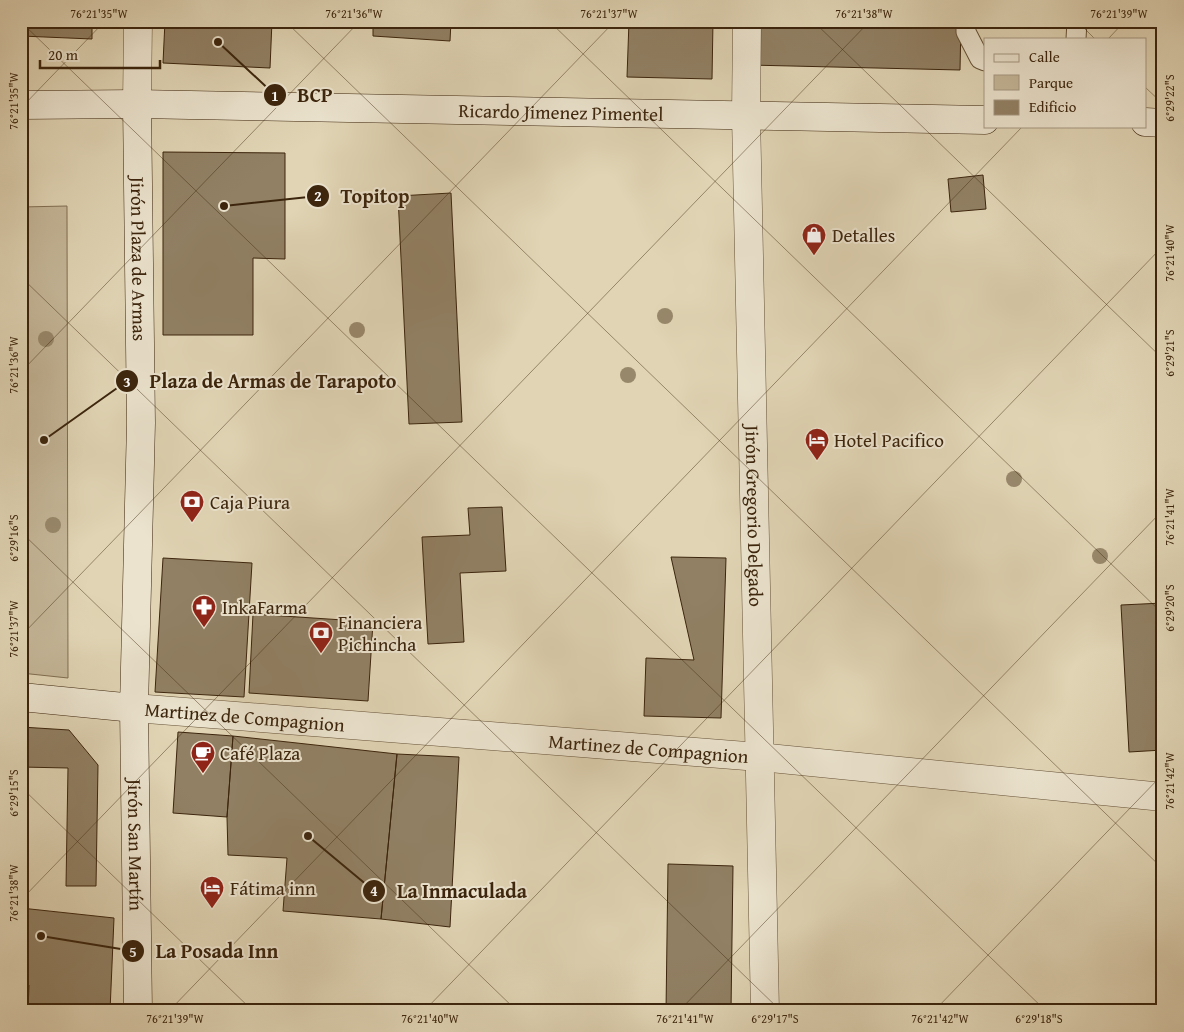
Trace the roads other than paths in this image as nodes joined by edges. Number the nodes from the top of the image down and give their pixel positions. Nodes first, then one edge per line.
1 (138, 21) edge
2 (747, 21) edge
3 (966, 21) edge
4 (1077, 21) edge
5 (1076, 38) edge
6 (984, 61) edge
7 (137, 104) junction
8 (21, 105) edge
9 (746, 115) junction
10 (984, 120) edge
11 (1146, 122) edge
12 (1163, 123) edge
13 (21, 697) edge
14 (134, 708) junction
15 (759, 757) junction
16 (1163, 797) edge
17 (138, 1011) edge
18 (765, 1011) edge

1 - 7 street, Jirón Plaza de Armas
2 - 9 street, Jirón Gregorio Delgado
3 - 6 lane
4 - 5 lane
7 - 8 street
7 - 9 street, Ricardo Jimenez Pimentel
7 - 14 street, Jirón Plaza de Armas
9 - 10 street, Ricardo Jimenez Pimentel
9 - 15 street, Jirón Gregorio Delgado
11 - 12 street
13 - 14 street, Martinez de Compagnion
14 - 15 street, Martinez de Compagnion
14 - 17 street, Jirón San Martín
15 - 16 street, Martinez de Compagnion
15 - 18 street, Jirón Gregorio Delgado

